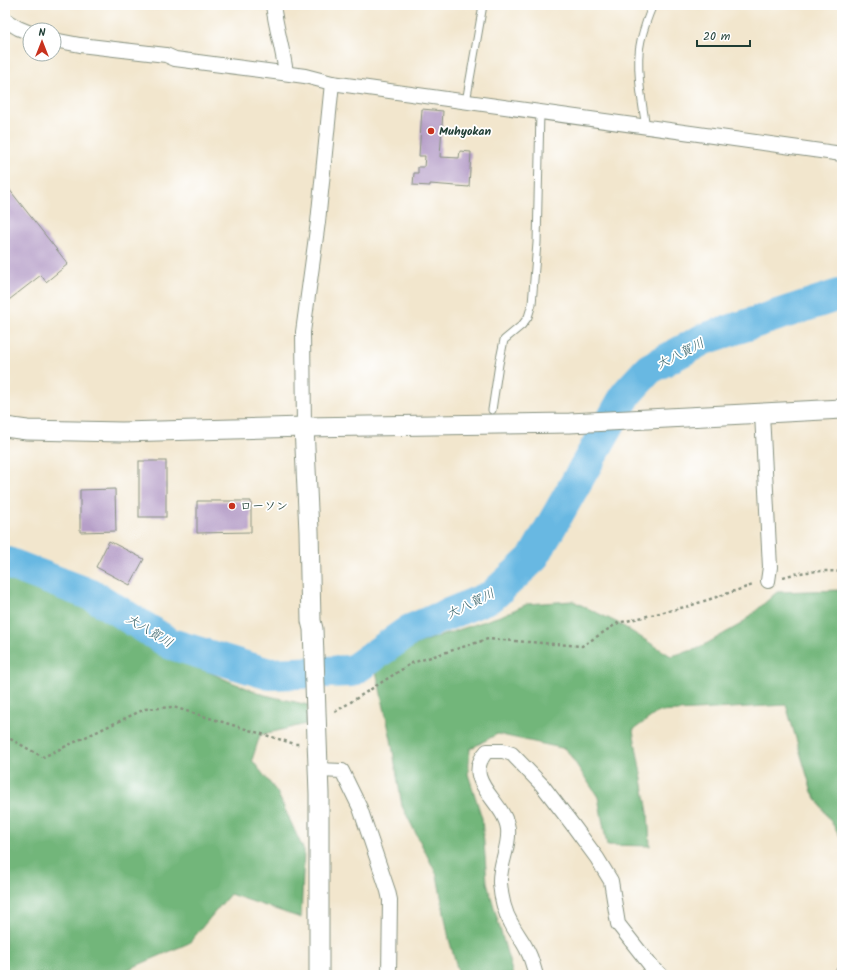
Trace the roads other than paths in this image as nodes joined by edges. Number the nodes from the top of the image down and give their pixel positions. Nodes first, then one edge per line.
1 (273, 5) edge
2 (483, 5) edge
3 (654, 5) edge
4 (5, 20) edge
5 (22, 30) edge
6 (62, 42) edge
7 (286, 73) junction
8 (332, 83) junction
9 (466, 102) junction
10 (540, 112) junction
11 (646, 127) junction
12 (842, 154) edge
13 (842, 409) edge
14 (492, 410) dead end
15 (762, 414) junction
16 (5, 427) edge
17 (304, 427) junction
18 (768, 581) road end
19 (319, 770) junction
20 (842, 969) edge
21 (652, 972) edge
22 (319, 975) edge
23 (389, 975) edge
24 (536, 975) edge
25 (836, 975) edge

1 - 7 street
2 - 9 lane
3 - 11 lane
4 - 5 street
6 - 7 street
7 - 8 street
8 - 9 street
8 - 17 street
9 - 10 street
10 - 11 street
10 - 14 lane
11 - 12 street
13 - 15 street
15 - 17 street
15 - 18 street
16 - 17 street
17 - 19 street
19 - 22 street
19 - 23 street
20 - 25 lane
21 - 24 street

